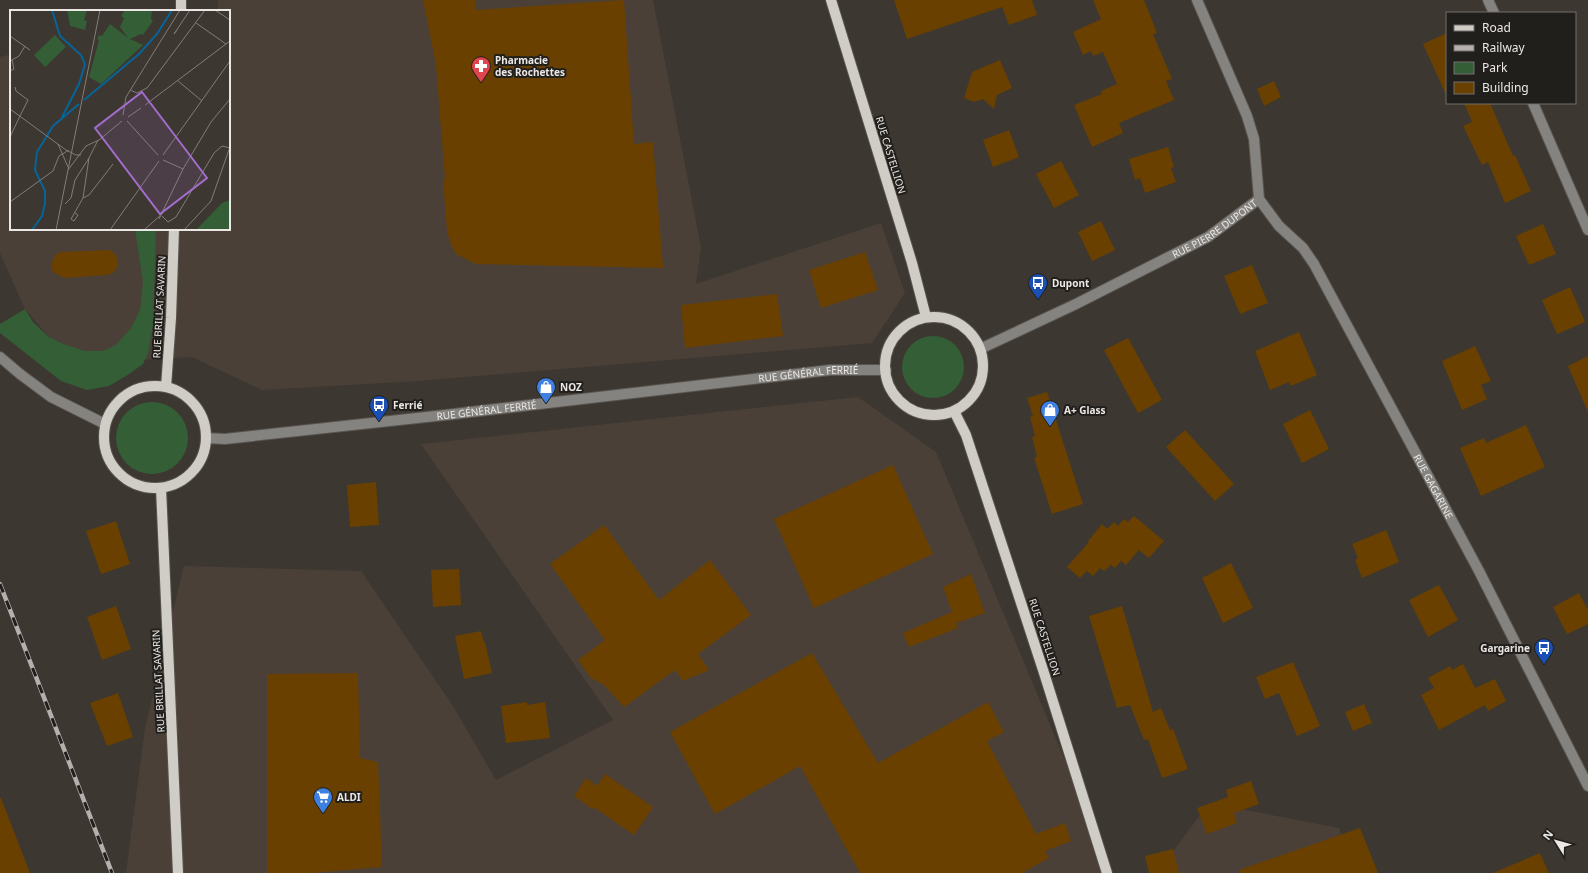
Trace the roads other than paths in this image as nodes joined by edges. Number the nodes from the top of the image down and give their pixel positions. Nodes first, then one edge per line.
1 (831, 0) edge
2 (1197, 0) edge
3 (1488, 0) edge
4 (1494, 12) edge
5 (1533, 104) edge
6 (1259, 199) junction
7 (174, 230) edge
8 (1588, 230) edge
9 (926, 317) junction
10 (980, 349) junction
11 (0, 357) edge
12 (886, 370) junction
13 (166, 387) junction
14 (954, 411) junction
15 (105, 424) junction
16 (206, 438) junction
17 (161, 488) junction
18 (1588, 786) edge
19 (178, 873) edge
20 (1107, 873) edge

1 - 9 main road, RUE CASTELLION
2 - 6 street, RUE PIERRE DUPONT
3 - 4 street
5 - 8 street
6 - 10 street, RUE PIERRE DUPONT
6 - 18 street, RUE GAGARINE
7 - 13 main road, RUE BRILLAT SAVARIN
9 - 10 main road
9 - 12 main road
10 - 14 main road
11 - 15 street
12 - 14 main road
12 - 16 street, RUE GÉNÉRAL FERRIÉ
13 - 15 main road
13 - 16 main road
14 - 20 main road, RUE CASTELLION
15 - 17 main road
16 - 17 main road
17 - 19 main road, RUE BRILLAT SAVARIN

